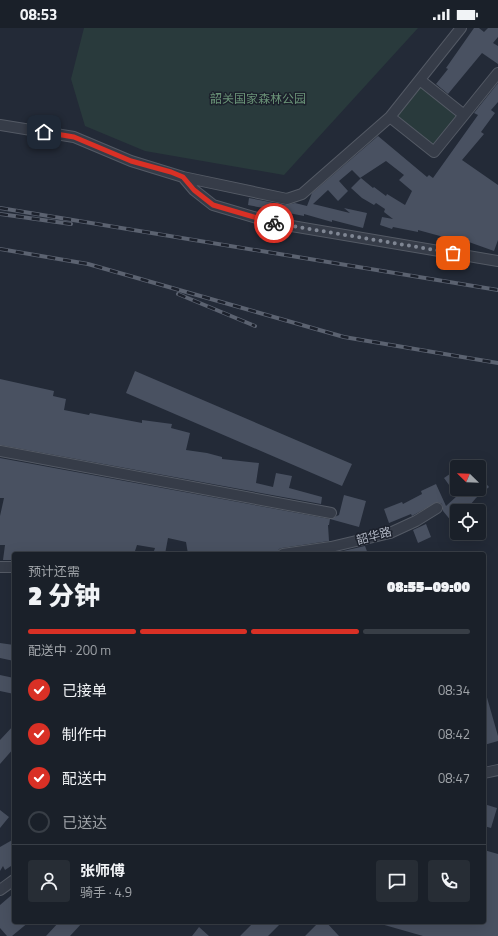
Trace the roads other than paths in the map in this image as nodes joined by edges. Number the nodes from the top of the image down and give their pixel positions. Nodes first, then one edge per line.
1 (461, 28) edge
2 (498, 73) edge
3 (420, 80) junction
4 (464, 115) junction
5 (390, 116) junction
6 (0, 125) edge
7 (183, 177) junction
8 (498, 261) edge
9 (0, 451) edge
10 (437, 508) dead end
11 (331, 513) dead end
12 (297, 552) edge
13 (0, 567) edge
14 (12, 568) edge
15 (498, 770) edge
16 (486, 773) edge
17 (12, 881) edge
18 (0, 890) edge

1 - 3 street
2 - 4 street
3 - 4 street
3 - 5 street
4 - 5 street
5 - 7 street
6 - 7 street
7 - 8 street
9 - 11 street
10 - 12 street, 韶华路
13 - 14 street
15 - 16 street
17 - 18 street

